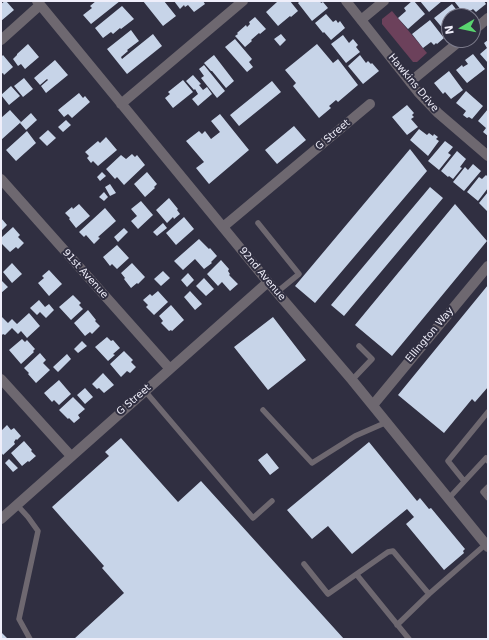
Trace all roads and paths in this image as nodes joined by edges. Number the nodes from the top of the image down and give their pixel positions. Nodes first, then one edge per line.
1 (243, 1) edge
2 (346, 1) edge
3 (384, 1) edge
4 (38, 3) edge
5 (361, 20) junction
6 (1, 40) edge
7 (451, 48) edge
8 (410, 82) junction
9 (121, 104) junction
10 (370, 104) dead end
11 (488, 156) edge
12 (1, 179) edge
13 (258, 223) dead end
14 (223, 227) junction
15 (488, 266) edge
16 (268, 282) junction
17 (277, 292) junction
18 (359, 346) dead end
19 (170, 369) junction
20 (1, 379) edge
21 (352, 380) junction
22 (145, 391) junction
23 (372, 404) junction
24 (263, 410) dead end
25 (488, 412) edge
26 (387, 422) junction
27 (71, 456) junction
28 (488, 461) edge
29 (464, 481) junction
30 (488, 487) edge
31 (449, 498) junction
32 (488, 498) edge
33 (272, 501) dead end
34 (17, 505) junction
35 (1, 519) edge
36 (487, 545) edge
37 (304, 564) dead end
38 (357, 574) junction
39 (429, 594) junction
40 (397, 625) junction
41 (30, 639) edge
42 (409, 639) edge

1 - 9 street
2 - 5 street, Hawkins Drive
3 - 5 street
4 - 6 street
4 - 9 street, 92nd Avenue
5 - 8 street, Hawkins Drive
7 - 8 street
8 - 11 street, Hawkins Drive
9 - 14 street, 92nd Avenue
10 - 14 street, G Street
12 - 19 street, 91st Avenue
13 - 17 lane
14 - 16 street, 92nd Avenue
15 - 23 street, Ellington Way
16 - 17 street, 92nd Avenue
16 - 19 street, G Street
17 - 21 street, 92nd Avenue
18 - 21 lane
19 - 22 street, G Street
20 - 27 street
21 - 23 street, 92nd Avenue
22 - 27 street, G Street
22 - 33 lane
23 - 26 street, 92nd Avenue
24 - 26 lane
25 - 29 lane
26 - 31 street, 92nd Avenue
27 - 34 street, G Street
28 - 29 lane
29 - 31 lane
30 - 32 lane
31 - 36 street, 92nd Avenue
34 - 35 street, G Street
34 - 41 lane
36 - 39 lane
37 - 38 lane
38 - 39 lane
38 - 40 lane
39 - 40 lane
40 - 42 lane

